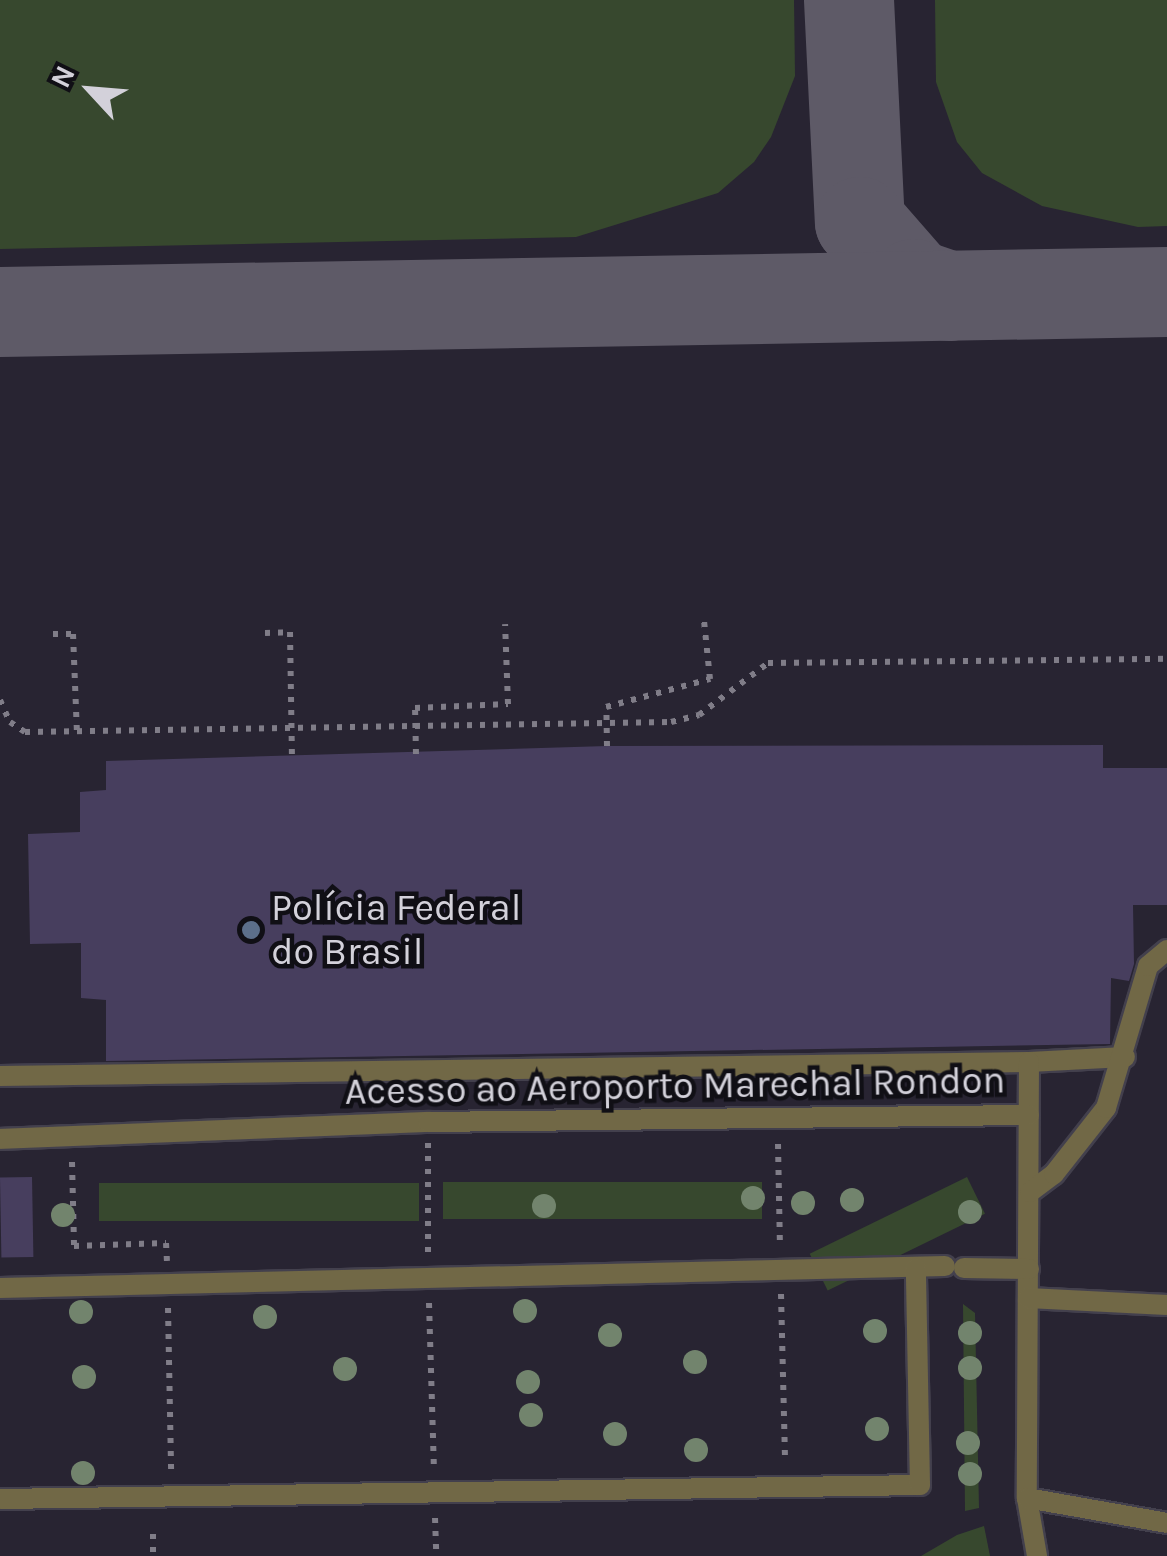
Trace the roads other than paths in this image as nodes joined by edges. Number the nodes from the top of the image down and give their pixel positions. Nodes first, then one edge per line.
1 (1167, 950) edge
2 (1125, 1057) junction
3 (1029, 1062) junction
4 (0, 1076) edge
5 (1029, 1116) junction
6 (0, 1140) edge
7 (1030, 1192) junction
8 (916, 1268) junction
9 (1029, 1269) junction
10 (0, 1288) edge
11 (1028, 1298) junction
12 (1167, 1305) edge
13 (1026, 1498) junction
14 (0, 1499) edge
15 (1167, 1523) edge
16 (1037, 1556) edge

1 - 2 lane
2 - 3 lane
2 - 7 lane
3 - 4 lane
3 - 5 lane
5 - 6 lane, Acesso ao Aeroporto Marechal Rondon
5 - 7 lane, Acesso ao Aeroporto Marechal Rondon
7 - 9 lane, Acesso ao Aeroporto Marechal Rondon
8 - 9 lane
8 - 10 lane
8 - 14 lane
9 - 11 lane, Acesso ao Aeroporto Marechal Rondon
11 - 12 lane
11 - 13 lane, Acesso ao Aeroporto Marechal Rondon
13 - 15 lane
13 - 16 lane, Acesso ao Aeroporto Marechal Rondon

